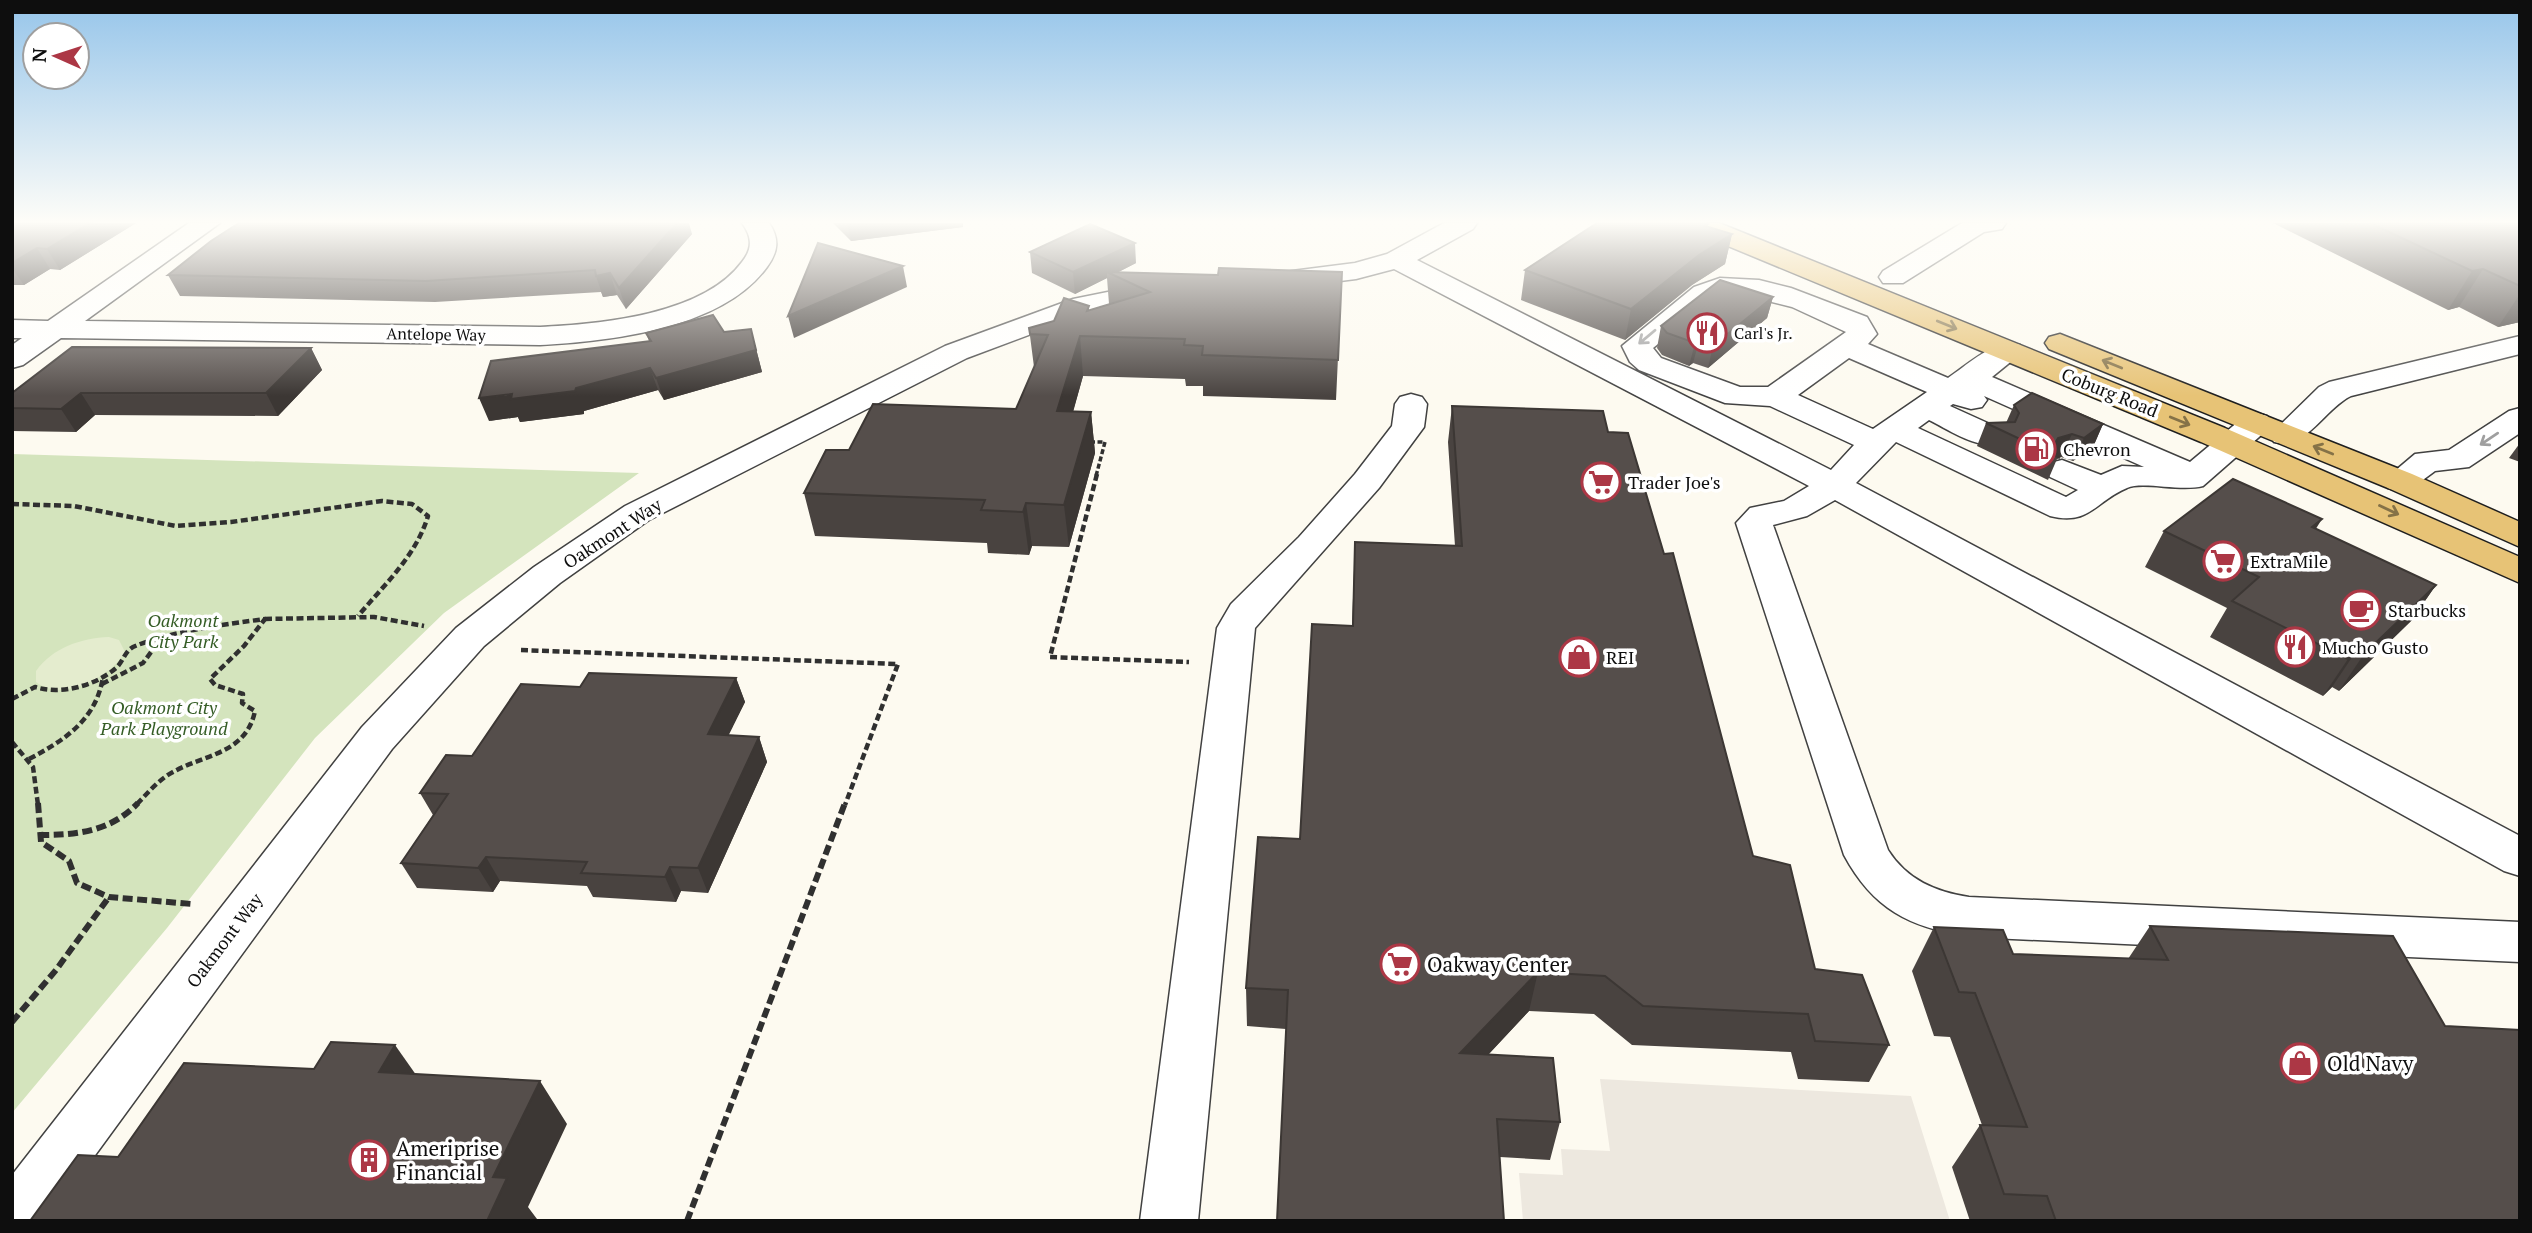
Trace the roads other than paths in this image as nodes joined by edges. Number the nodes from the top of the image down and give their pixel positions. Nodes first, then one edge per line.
1 (124, 281) edge
2 (740, 281) edge
3 (1263, 281) edge
4 (1268, 281) edge
5 (1435, 281) edge
6 (1836, 281) edge
7 (1901, 281) edge
8 (1198, 286) edge
9 (12, 329) edge
10 (53, 330) junction
11 (2520, 345) edge
12 (1847, 346) junction
13 (2008, 351) junction
14 (12, 359) edge
15 (1775, 397) junction
16 (1411, 404) dead end
17 (1923, 410) junction
18 (2520, 418) edge
19 (2003, 428) edge
20 (2259, 434) junction
21 (2195, 476) junction
22 (2143, 477) junction
23 (2400, 481) junction
24 (1835, 486) junction
25 (2103, 488) junction
26 (2520, 536) edge
27 (2520, 571) edge
28 (2520, 858) edge
29 (2520, 942) edge
30 (12, 1221) edge
31 (1169, 1221) edge

1 - 10 street
2 - 10 street, Antelope Way
3 - 4 street
5 - 24 street
6 -> 13 main road, Coburg Road
20 -> 7 main road, Coburg Road
8 - 30 street, Oakmont Way
9 - 10 street
10 - 14 street
11 - 20 street
12 - 15 street
12 -> 15 street
12 - 17 street
13 - 17 street
13 -> 20 main road, Coburg Road
15 - 17 street
16 - 31 street
17 - 19 street
17 - 21 street
17 - 24 street
17 - 25 street
18 -> 23 street
20 - 21 street
23 -> 20 main road, Coburg Road
20 -> 27 main road, Coburg Road
21 - 22 street
22 - 25 street
22 - 25 street
23 - 26 main road, Coburg Road
24 - 28 street
24 - 29 street

